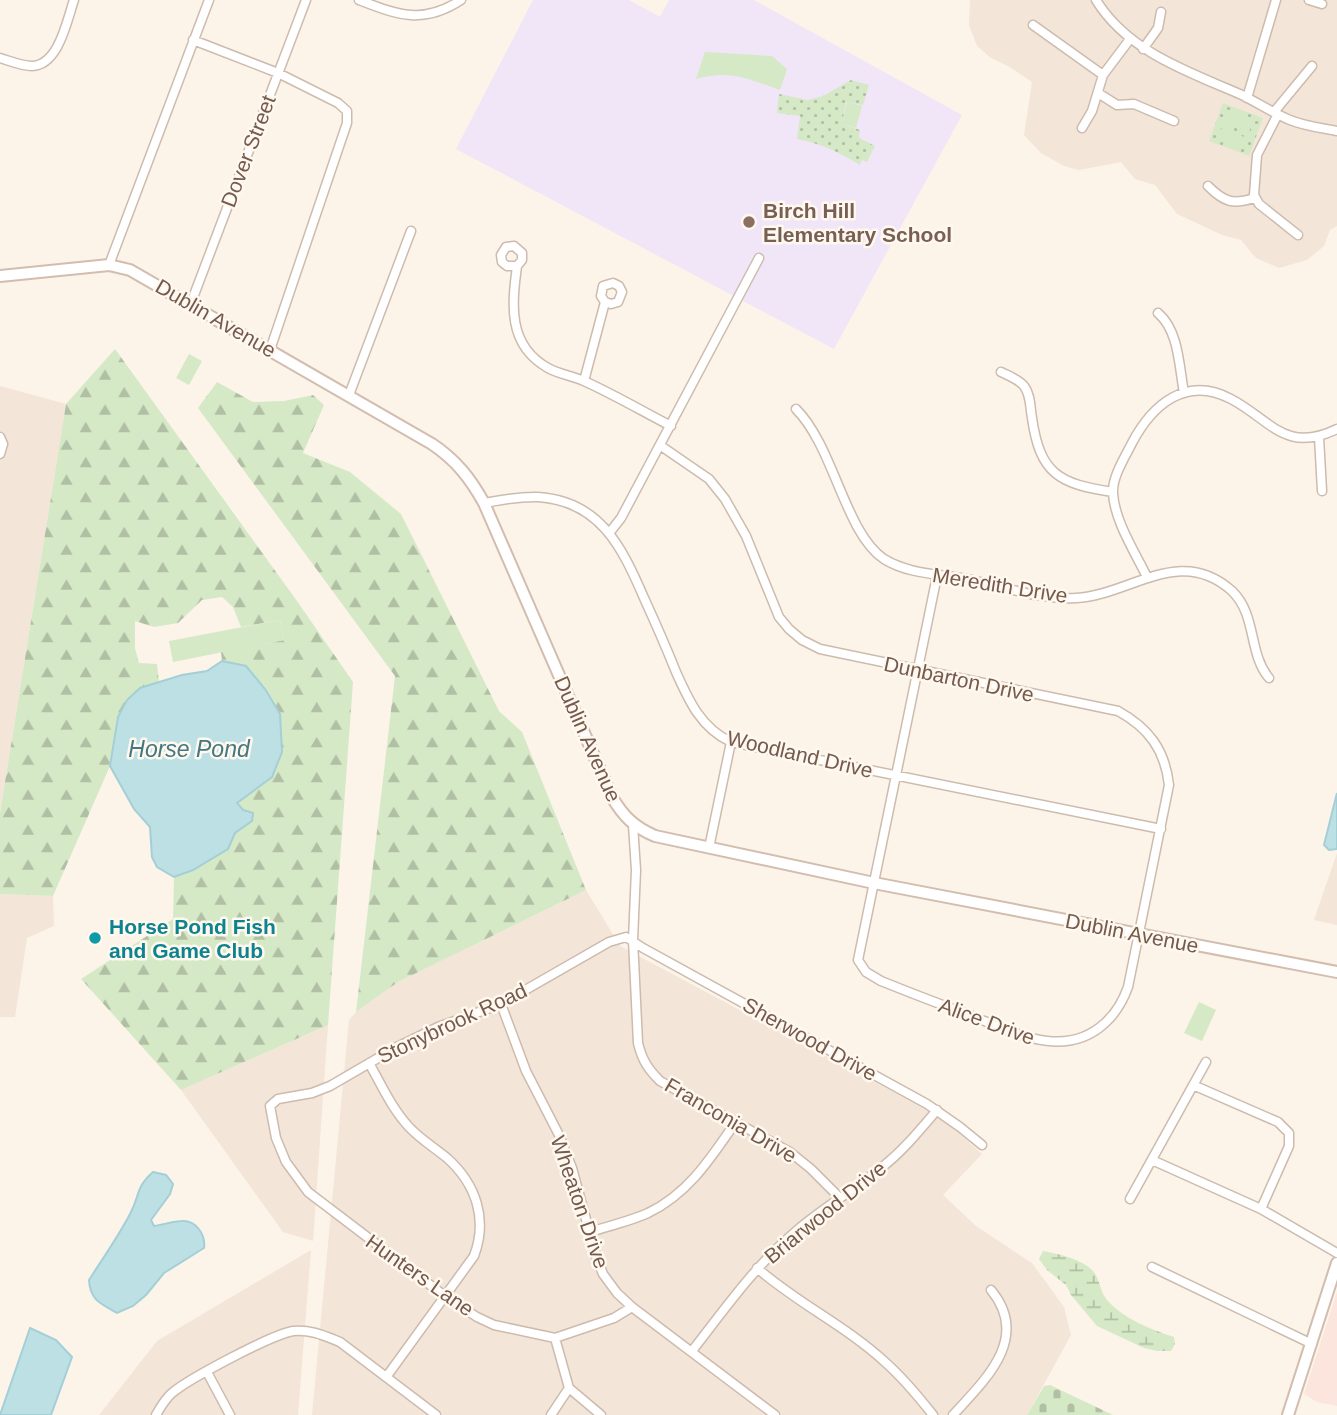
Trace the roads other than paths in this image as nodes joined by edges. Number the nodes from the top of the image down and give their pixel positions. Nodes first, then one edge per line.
1 (74, 0) edge
2 (209, 0) edge
3 (306, 0) edge
4 (359, 0) edge
5 (461, 0) edge
6 (1096, 0) edge
7 (1276, 0) edge
8 (1309, 0) edge
9 (1322, 4) dead end
10 (1161, 12) dead end
11 (1033, 25) dead end
12 (1130, 39) junction
13 (194, 40) junction
14 (1143, 48) junction
15 (0, 58) edge
16 (1312, 66) dead end
17 (278, 73) junction
18 (1102, 75) junction
19 (1098, 93) junction
20 (1247, 98) junction
21 (1276, 113) junction
22 (1174, 121) dead end
23 (1082, 128) dead end
24 (1337, 131) edge
25 (1208, 186) dead end
26 (1254, 198) junction
27 (411, 231) dead end
28 (1298, 235) dead end
29 (759, 258) dead end
30 (109, 265) junction
31 (517, 266) dead end
32 (0, 276) edge
33 (605, 302) dead end
34 (191, 303) junction
35 (1158, 313) dead end
36 (270, 350) junction
37 (1001, 372) dead end
38 (584, 381) junction
39 (1184, 393) junction
40 (349, 395) junction
41 (796, 409) dead end
42 (671, 426) junction
43 (1337, 429) edge
44 (0, 437) edge
45 (1319, 437) junction
46 (661, 446) junction
47 (0, 454) edge
48 (1322, 491) dead end
49 (1112, 492) junction
50 (484, 503) junction
51 (610, 532) junction
52 (937, 576) junction
53 (1147, 577) junction
54 (918, 671) junction
55 (1269, 678) dead end
56 (731, 742) junction
57 (897, 775) junction
58 (632, 825) junction
59 (1161, 829) junction
60 (709, 848) junction
61 (874, 883) junction
62 (1139, 934) junction
63 (633, 940) junction
64 (1337, 972) edge
65 (501, 1004) junction
66 (1206, 1062) dead end
67 (369, 1063) junction
68 (1193, 1085) junction
69 (270, 1106) joint
70 (937, 1110) junction
71 (735, 1123) junction
72 (982, 1145) dead end
73 (1152, 1160) junction
74 (839, 1197) junction
75 (1130, 1199) dead end
76 (1261, 1209) junction
77 (590, 1232) junction
78 (1337, 1253) edge
79 (1337, 1263) edge
80 (1152, 1267) dead end
81 (757, 1268) junction
82 (991, 1290) dead end
83 (446, 1297) junction
84 (632, 1307) junction
85 (555, 1338) junction
86 (1312, 1344) junction
87 (692, 1351) junction
88 (208, 1372) junction
89 (387, 1376) junction
90 (569, 1388) junction
91 (156, 1415) edge
92 (230, 1415) edge
93 (436, 1415) edge
94 (551, 1415) edge
95 (601, 1415) edge
96 (775, 1415) edge
97 (933, 1415) edge
98 (953, 1415) edge
99 (1288, 1415) edge

1 - 15 street
2 - 13 street
3 - 17 street, Dover Street
4 - 5 street
6 - 12 street
7 - 20 street
8 - 9 street
10 - 14 street
11 - 18 street
12 - 14 street
12 - 18 street
13 - 17 street
13 - 30 street
14 - 20 street
16 - 21 street
17 - 34 street, Dover Street
17 - 36 street
18 - 19 street
19 - 22 street
19 - 23 street
20 - 21 street
21 - 24 street
21 - 26 street
25 - 26 street
26 - 28 street
27 - 40 street
29 - 42 street
30 - 32 street, Dublin Avenue
30 - 34 street, Dublin Avenue
31 - 38 street
33 - 38 street
34 - 36 street, Dublin Avenue
35 - 39 street
36 - 40 street, Dublin Avenue
37 - 49 street
38 - 42 street
39 - 45 street
39 - 49 street
40 - 50 street, Dublin Avenue
41 - 52 street, Meredith Drive
42 - 46 street
43 - 45 street
44 - 47 street
45 - 48 street
46 - 51 street
46 - 54 street, Dunbarton Drive
49 - 53 street
50 - 51 street, Woodland Drive
50 - 58 street, Dublin Avenue
51 - 56 street, Woodland Drive
52 - 53 street, Meredith Drive
52 - 54 street, Alice Drive
53 - 55 street, Meredith Drive
54 - 57 street, Alice Drive
54 - 59 street, Dunbarton Drive
56 - 57 street, Woodland Drive
56 - 60 street
57 - 59 street, Woodland Drive
57 - 61 street, Alice Drive
58 - 60 street, Dublin Avenue
58 - 63 street, Franconia Drive
59 - 62 street, Dunbarton Drive
60 - 61 street, Dublin Avenue
61 - 62 street, Dublin Avenue
61 - 62 street, Alice Drive
62 - 64 street, Dublin Avenue
63 - 65 street, Stonybrook Road
63 - 70 street, Sherwood Drive
63 - 71 street, Franconia Drive
65 - 67 street, Stonybrook Road
65 - 77 street, Wheaton Drive
66 - 68 street
67 - 69 street, Stonybrook Road
67 - 83 street
68 - 73 street
68 - 76 street
69 - 83 street, Hunters Lane
70 - 72 street, Sherwood Drive
70 - 74 street, Briarwood Drive
71 - 74 street, Franconia Drive
71 - 77 street
73 - 75 street
73 - 76 street
74 - 81 street, Briarwood Drive
76 - 78 street
77 - 84 street, Wheaton Drive
79 - 86 street
80 - 86 street
81 - 87 street, Briarwood Drive
81 - 97 street
82 - 98 street
83 - 85 street, Hunters Lane
83 - 89 street
84 - 85 street
84 - 87 street, Wheaton Drive
85 - 90 street
86 - 99 street
87 - 96 street, Wheaton Drive
88 - 89 street
88 - 91 street
88 - 92 street
89 - 93 street
90 - 94 street
90 - 95 street

